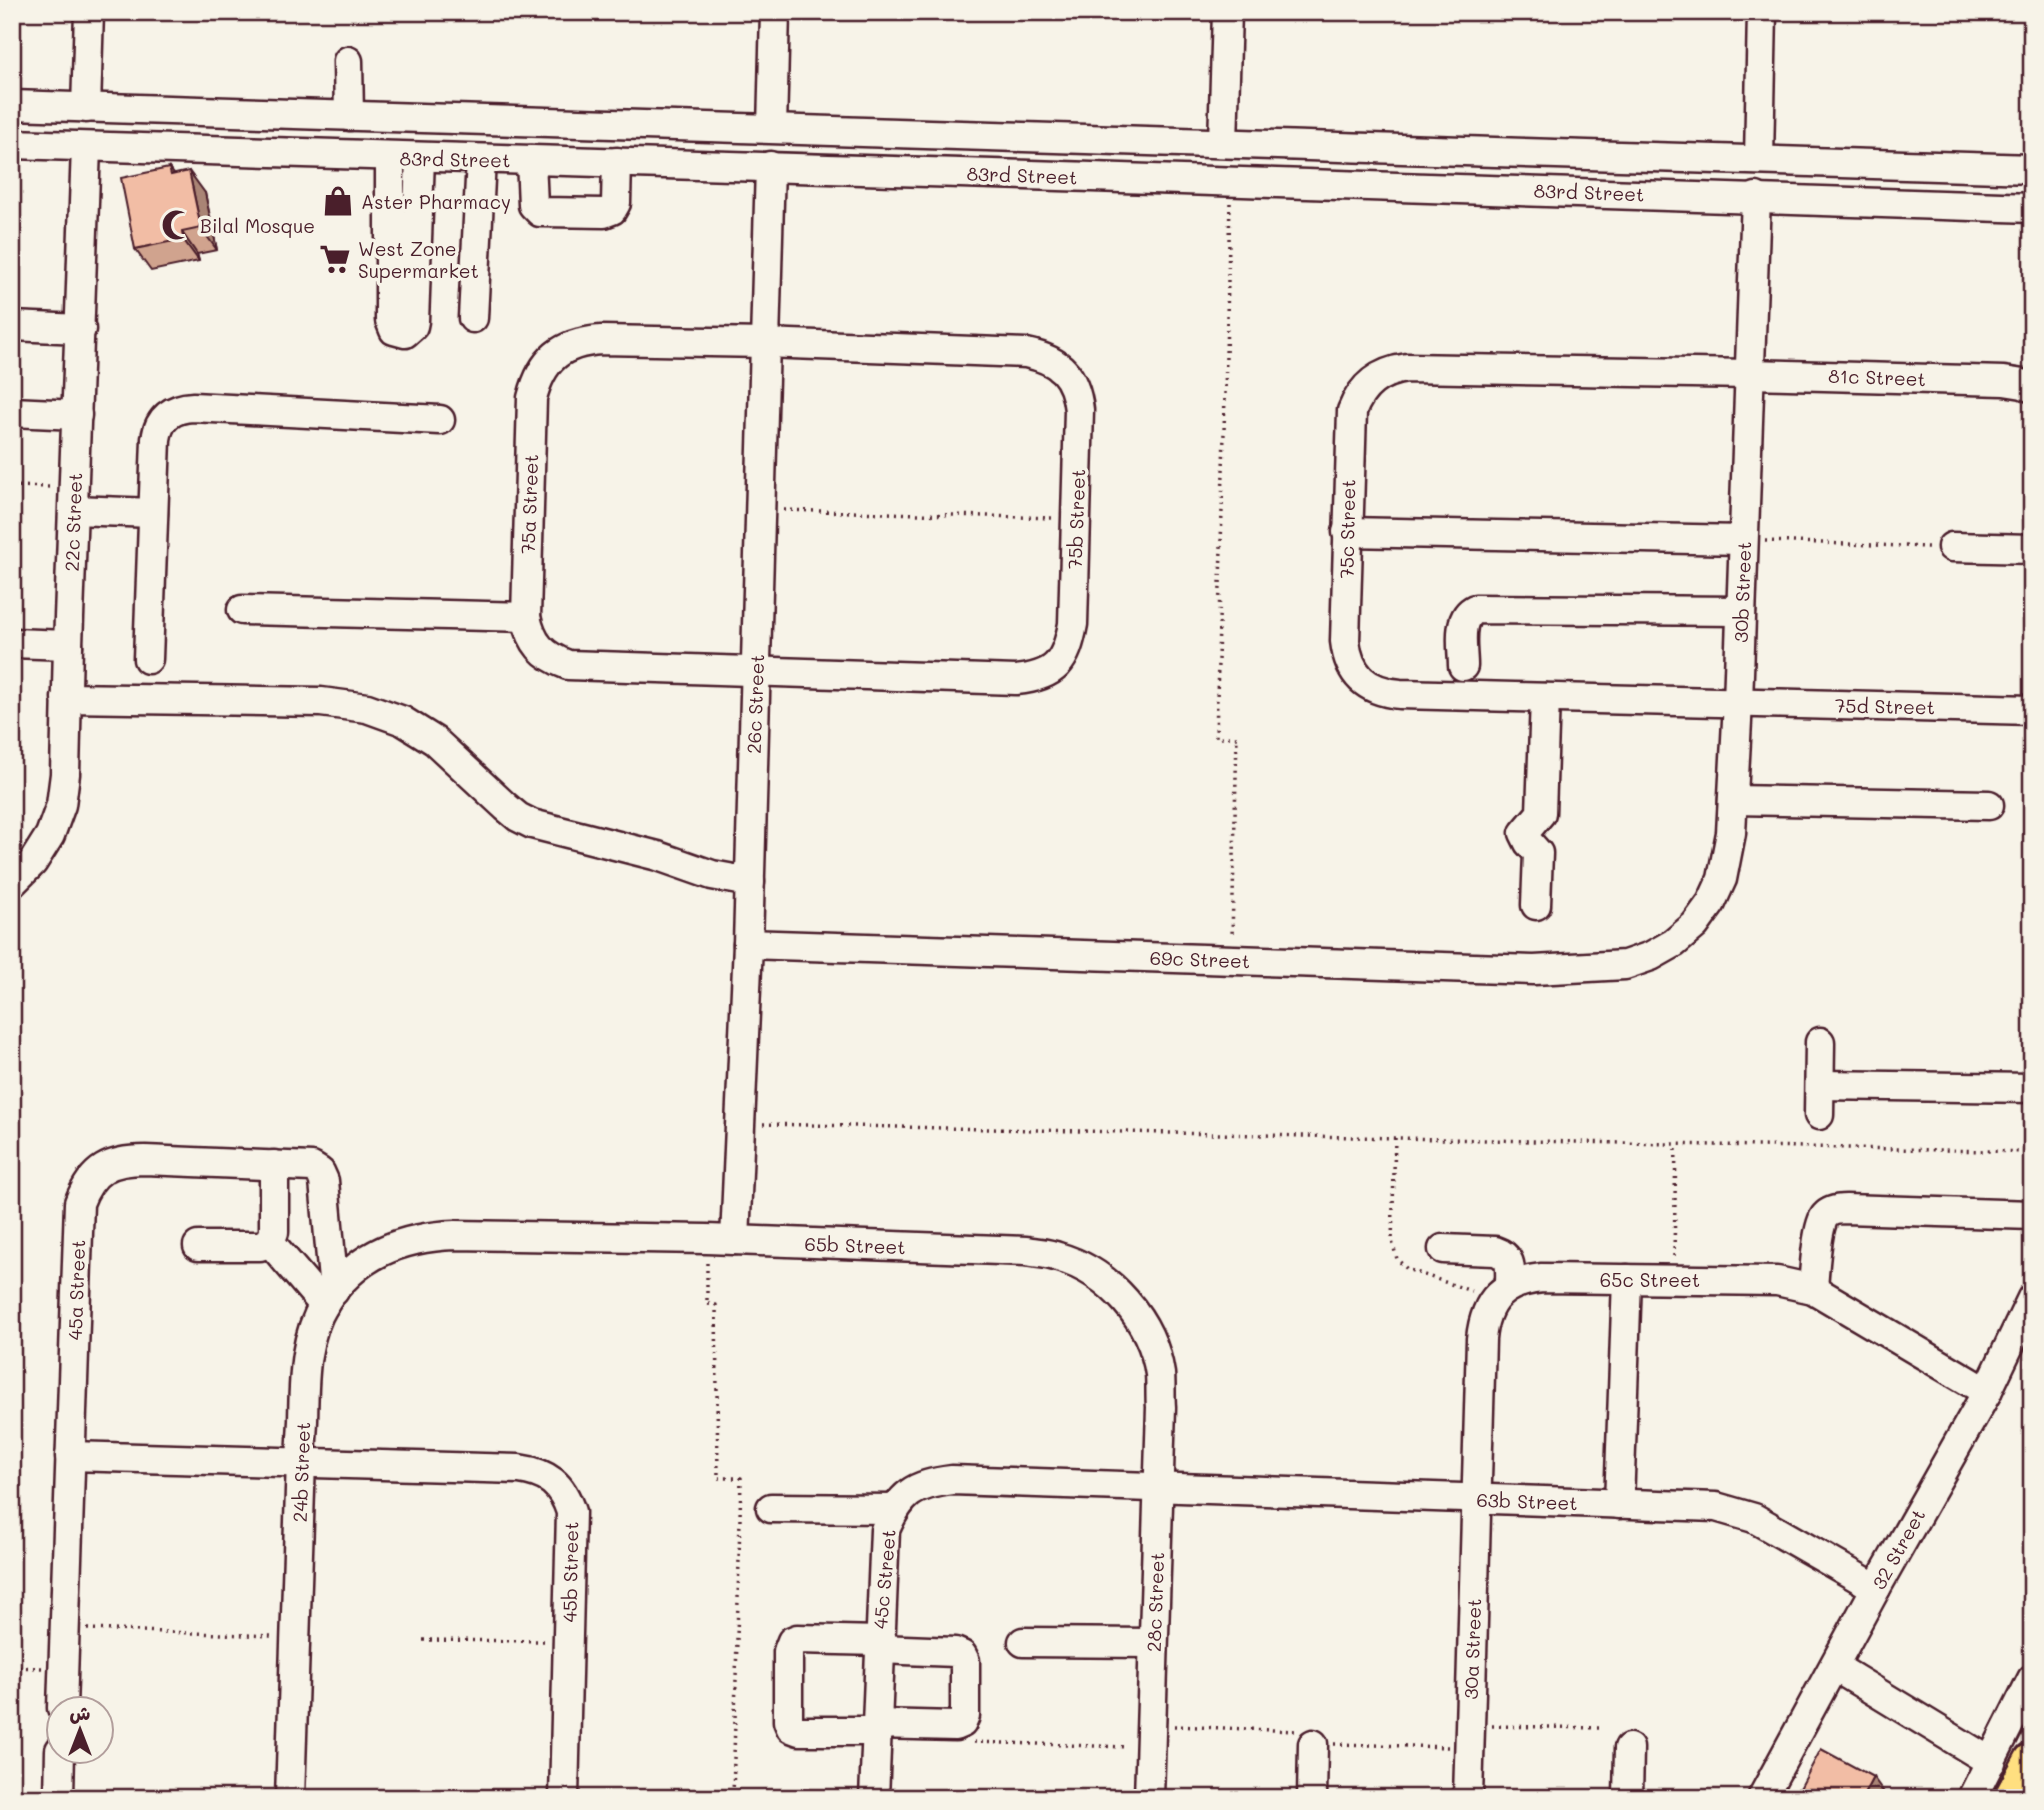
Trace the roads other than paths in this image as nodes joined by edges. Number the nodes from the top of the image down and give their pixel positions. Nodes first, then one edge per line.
1 (89, 12) edge
2 (775, 12) edge
3 (1227, 12) edge
4 (1762, 12) edge
5 (348, 61) dead end
6 (12, 105) edge
7 (86, 108) junction
8 (349, 116) junction
9 (772, 128) junction
10 (1223, 142) junction
11 (12, 144) edge
12 (86, 146) junction
13 (1483, 151) junction
14 (390, 157) junction
15 (420, 158) junction
16 (481, 159) junction
17 (1759, 159) junction
18 (531, 160) junction
19 (617, 162) junction
20 (770, 166) junction
21 (2032, 169) edge
22 (1329, 185) junction
23 (1756, 197) junction
24 (2032, 208) edge
25 (473, 318) dead end
26 (12, 326) edge
27 (81, 329) junction
28 (765, 343) junction
29 (1750, 374) junction
30 (2032, 388) edge
31 (12, 412) edge
32 (78, 415) junction
33 (440, 419) dead end
34 (74, 499) junction
35 (153, 513) junction
36 (1347, 532) junction
37 (1743, 540) junction
38 (1952, 547) road end
39 (2032, 549) edge
40 (242, 610) dead end
41 (1741, 611) junction
42 (526, 617) junction
43 (12, 643) edge
44 (68, 645) junction
45 (148, 659) dead end
46 (1463, 666) dead end
47 (756, 672) junction
48 (66, 698) junction
49 (1545, 698) junction
50 (1738, 702) junction
51 (2032, 710) edge
52 (1733, 800) junction
53 (1989, 805) dead end
54 (750, 882) junction
55 (12, 883) edge
56 (1536, 905) dead end
57 (748, 944) junction
58 (1651, 956) joint
59 (1821, 1042) dead end
60 (1820, 1084) junction
61 (2032, 1088) edge
62 (1819, 1115) dead end
63 (274, 1165) junction
64 (2032, 1215) edge
65 (455, 1235) joint
66 (735, 1240) junction
67 (270, 1242) junction
68 (198, 1246) dead end
69 (1443, 1249) dead end
70 (1627, 1279) junction
71 (1812, 1289) junction
72 (1501, 1294) junction
73 (329, 1298) junction
74 (2032, 1298) edge
75 (1987, 1392) junction
76 (1161, 1407) joint
77 (70, 1456) junction
78 (301, 1463) junction
79 (1158, 1488) junction
80 (1476, 1500) junction
81 (1619, 1504) junction
82 (771, 1508) dead end
83 (894, 1509) junction
84 (1876, 1588) junction
85 (1023, 1642) dead end
86 (1153, 1643) junction
87 (879, 1645) junction
88 (1835, 1667) junction
89 (2032, 1679) edge
90 (62, 1694) edge
91 (876, 1728) junction
92 (1313, 1744) dead end
93 (1629, 1748) dead end
94 (2032, 1761) edge
95 (1990, 1762) junction
96 (60, 1764) edge
97 (59, 1798) edge
98 (290, 1798) edge
99 (564, 1798) edge
100 (874, 1798) edge
101 (1149, 1798) edge
102 (1312, 1798) edge
103 (1468, 1798) edge
104 (1628, 1798) edge
105 (1762, 1798) edge
106 (1972, 1798) edge
107 (2012, 1798) edge

1 - 7 street
2 - 9 street
3 - 10 street
4 - 17 street
5 - 8 street
6 - 7 street, 83rd Street
7 - 8 street, 83rd Street
8 - 9 street, 83rd Street
9 - 10 street, 83rd Street
10 - 13 street, 83rd Street
11 - 12 street, 83rd Street
12 - 14 street, 83rd Street
12 - 27 street, 22c Street
13 - 17 street, 83rd Street
13 - 22 street
14 - 15 street, 83rd Street
14 - 15 street
15 - 16 street, 83rd Street
16 - 18 street, 83rd Street
16 - 25 street
17 - 21 street, 83rd Street
18 - 19 street, 83rd Street
18 - 19 street
19 - 20 street, 83rd Street
20 - 22 street, 83rd Street
20 - 28 street, 26c Street
22 - 23 street, 83rd Street
23 - 24 street, 83rd Street
23 - 29 street, 30b Street
26 - 27 street
27 - 32 street, 22c Street
28 - 42 street, 75a Street
28 - 47 street, 26c Street
28 - 47 street, 75b Street
29 - 30 street, 81c Street
29 - 36 street, 75c Street
29 - 37 street, 30b Street
31 - 32 street
32 - 34 street, 22c Street
33 - 35 street
34 - 35 street
34 - 44 street, 22c Street
35 - 45 street
36 - 37 street
36 - 49 street, 75c Street
37 - 41 street, 30b Street
38 - 39 street
40 - 42 street
41 - 46 street
41 - 50 street, 30b Street
42 - 47 street, 75a Street
43 - 44 street
44 - 48 street, 22c Street
47 - 54 street, 26c Street
48 - 54 street
48 - 55 street, 22c Street
49 - 50 street, 75c Street
49 - 56 street
50 - 51 street, 75d Street
50 - 52 street, 30b Street
52 - 53 street
52 - 58 street, 30b Street
54 - 57 street, 26c Street
57 - 58 street, 69c Street
57 - 66 street, 26c Street
59 - 60 street
60 - 61 street
60 - 62 street
63 - 67 street
63 - 73 street, 45a Street
63 - 77 street, 45a Street
64 - 71 street
65 - 66 street, 65b Street
65 - 73 street, 24b Street
66 - 76 street, 65b Street
67 - 68 street
67 - 73 street
69 - 72 street
70 - 71 street, 65c Street
70 - 72 street, 65c Street
70 - 81 street
71 - 75 street, 65c Street
72 - 80 street
73 - 78 street, 24b Street
74 - 75 street, 32 Street
75 - 84 street, 32 Street
76 - 79 street, 28c Street
77 - 78 street
77 - 90 street, 45a Street
78 - 98 street, 24b Street
78 - 99 street, 45b Street
79 - 80 street, 63b Street
79 - 83 street, 45c Street
79 - 86 street, 28c Street
80 - 81 street, 63b Street
80 - 103 street, 30a Street
81 - 84 street, 63b Street
82 - 83 street
83 - 87 street, 45c Street
84 - 88 street, 32 Street
85 - 86 street
86 - 101 street, 28c Street
87 - 91 street, 45c Street
87 - 91 street
87 - 91 street
88 - 95 street
88 - 105 street, 32 Street
89 - 95 street
91 - 100 street, 45c Street
92 - 102 street
93 - 104 street
94 - 107 main road
95 - 106 street
96 - 97 street

